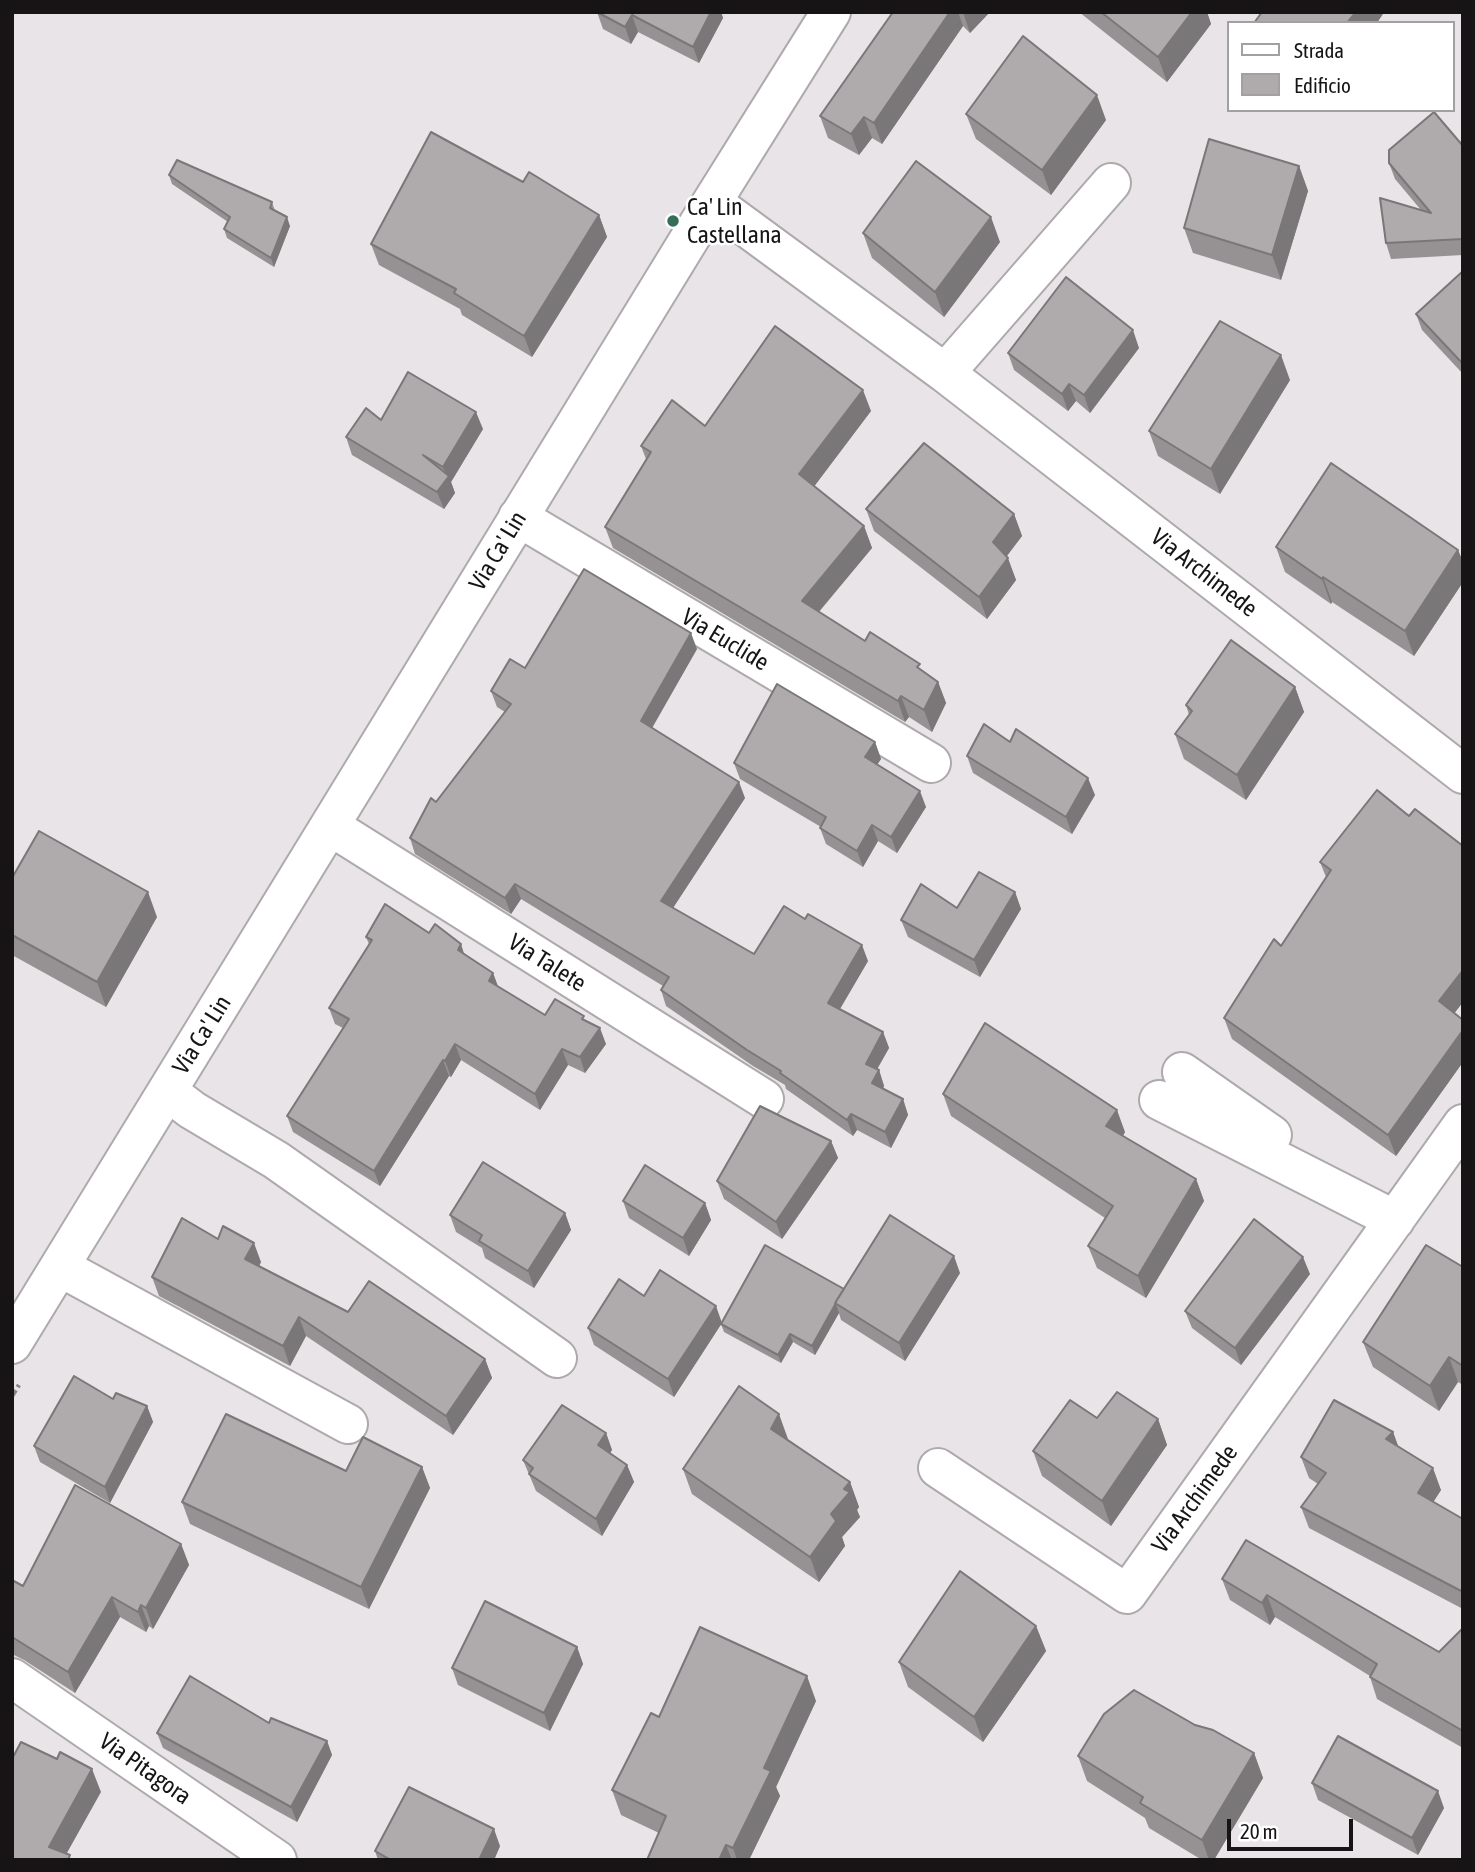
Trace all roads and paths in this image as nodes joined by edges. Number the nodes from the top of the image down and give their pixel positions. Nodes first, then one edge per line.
1 (831, 12) edge
2 (1111, 183) dead end
3 (712, 202) junction
4 (945, 373) junction
5 (518, 517) junction
6 (931, 763) dead end
7 (1463, 774) edge
8 (330, 826) junction
9 (1171, 1086) dead end
10 (167, 1091) junction
11 (764, 1099) dead end
12 (1463, 1124) edge
13 (1395, 1220) junction
14 (60, 1267) junction
15 (12, 1344) edge
16 (556, 1358) dead end
17 (348, 1424) dead end
18 (938, 1468) dead end
19 (12, 1678) edge
20 (277, 1860) edge

1 - 3 street, Via Ca' Lin
2 - 4 street
3 - 4 street, Via Archimede
3 - 5 street, Via Ca' Lin
4 - 7 street, Via Archimede
5 - 6 street, Via Euclide
5 - 8 street, Via Ca' Lin
8 - 10 street, Via Ca' Lin
8 - 11 street, Via Talete
9 - 13 street
10 - 14 street, Via Ca' Lin
10 - 16 street, Via Ca' Lin
12 - 13 street, Via Archimede
13 - 18 street, Via Archimede
14 - 15 street, Via Ca' Lin
14 - 17 street
19 - 20 street, Via Pitagora

